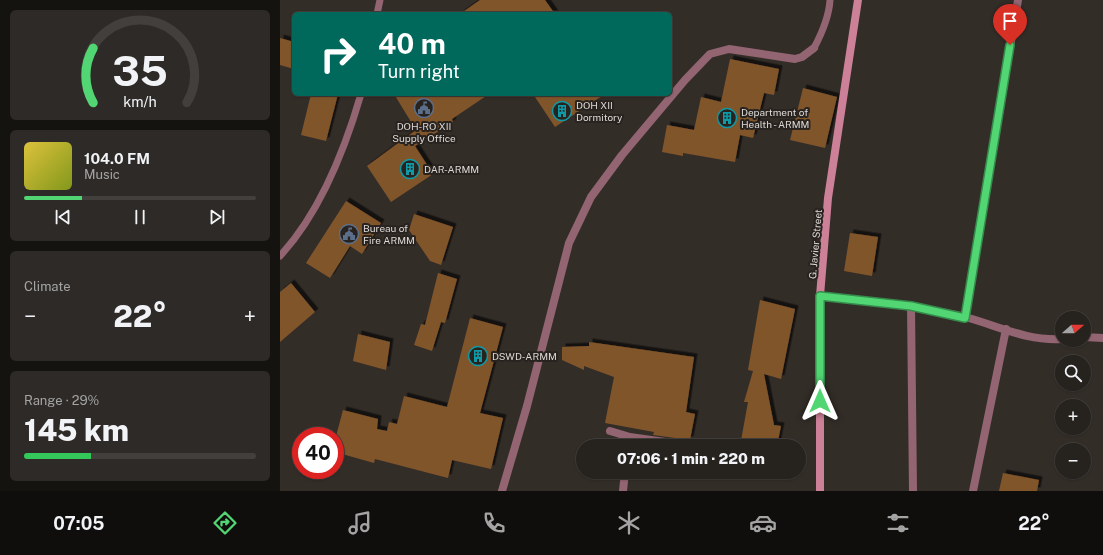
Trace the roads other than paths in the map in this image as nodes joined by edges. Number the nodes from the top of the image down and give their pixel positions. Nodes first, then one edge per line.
1 (380, 0) edge
2 (830, 0) edge
3 (858, 0) edge
4 (1018, 0) edge
5 (377, 12) edge
6 (814, 48) joint
7 (672, 95) edge
8 (360, 96) edge
9 (672, 96) edge
10 (280, 256) edge
11 (820, 296) junction
12 (911, 306) junction
13 (965, 318) junction
14 (1006, 329) junction
15 (1091, 337) edge
16 (1103, 338) edge
17 (1055, 339) edge
18 (610, 431) dead end
19 (630, 437) joint
20 (644, 439) edge
21 (624, 479) edge
22 (502, 491) edge
23 (623, 491) edge
24 (820, 491) edge
25 (913, 491) edge
26 (973, 491) edge

1 - 5 lane
2 - 6 lane
3 - 11 street, G. Javier Street
4 - 13 street
6 - 7 street
8 - 10 lane
9 - 22 street
11 - 12 street
11 - 24 street, G. Javier Street
12 - 13 street
12 - 25 street
13 - 14 street
14 - 17 street
14 - 26 street
15 - 16 street
18 - 19 street
19 - 20 street
21 - 23 street

